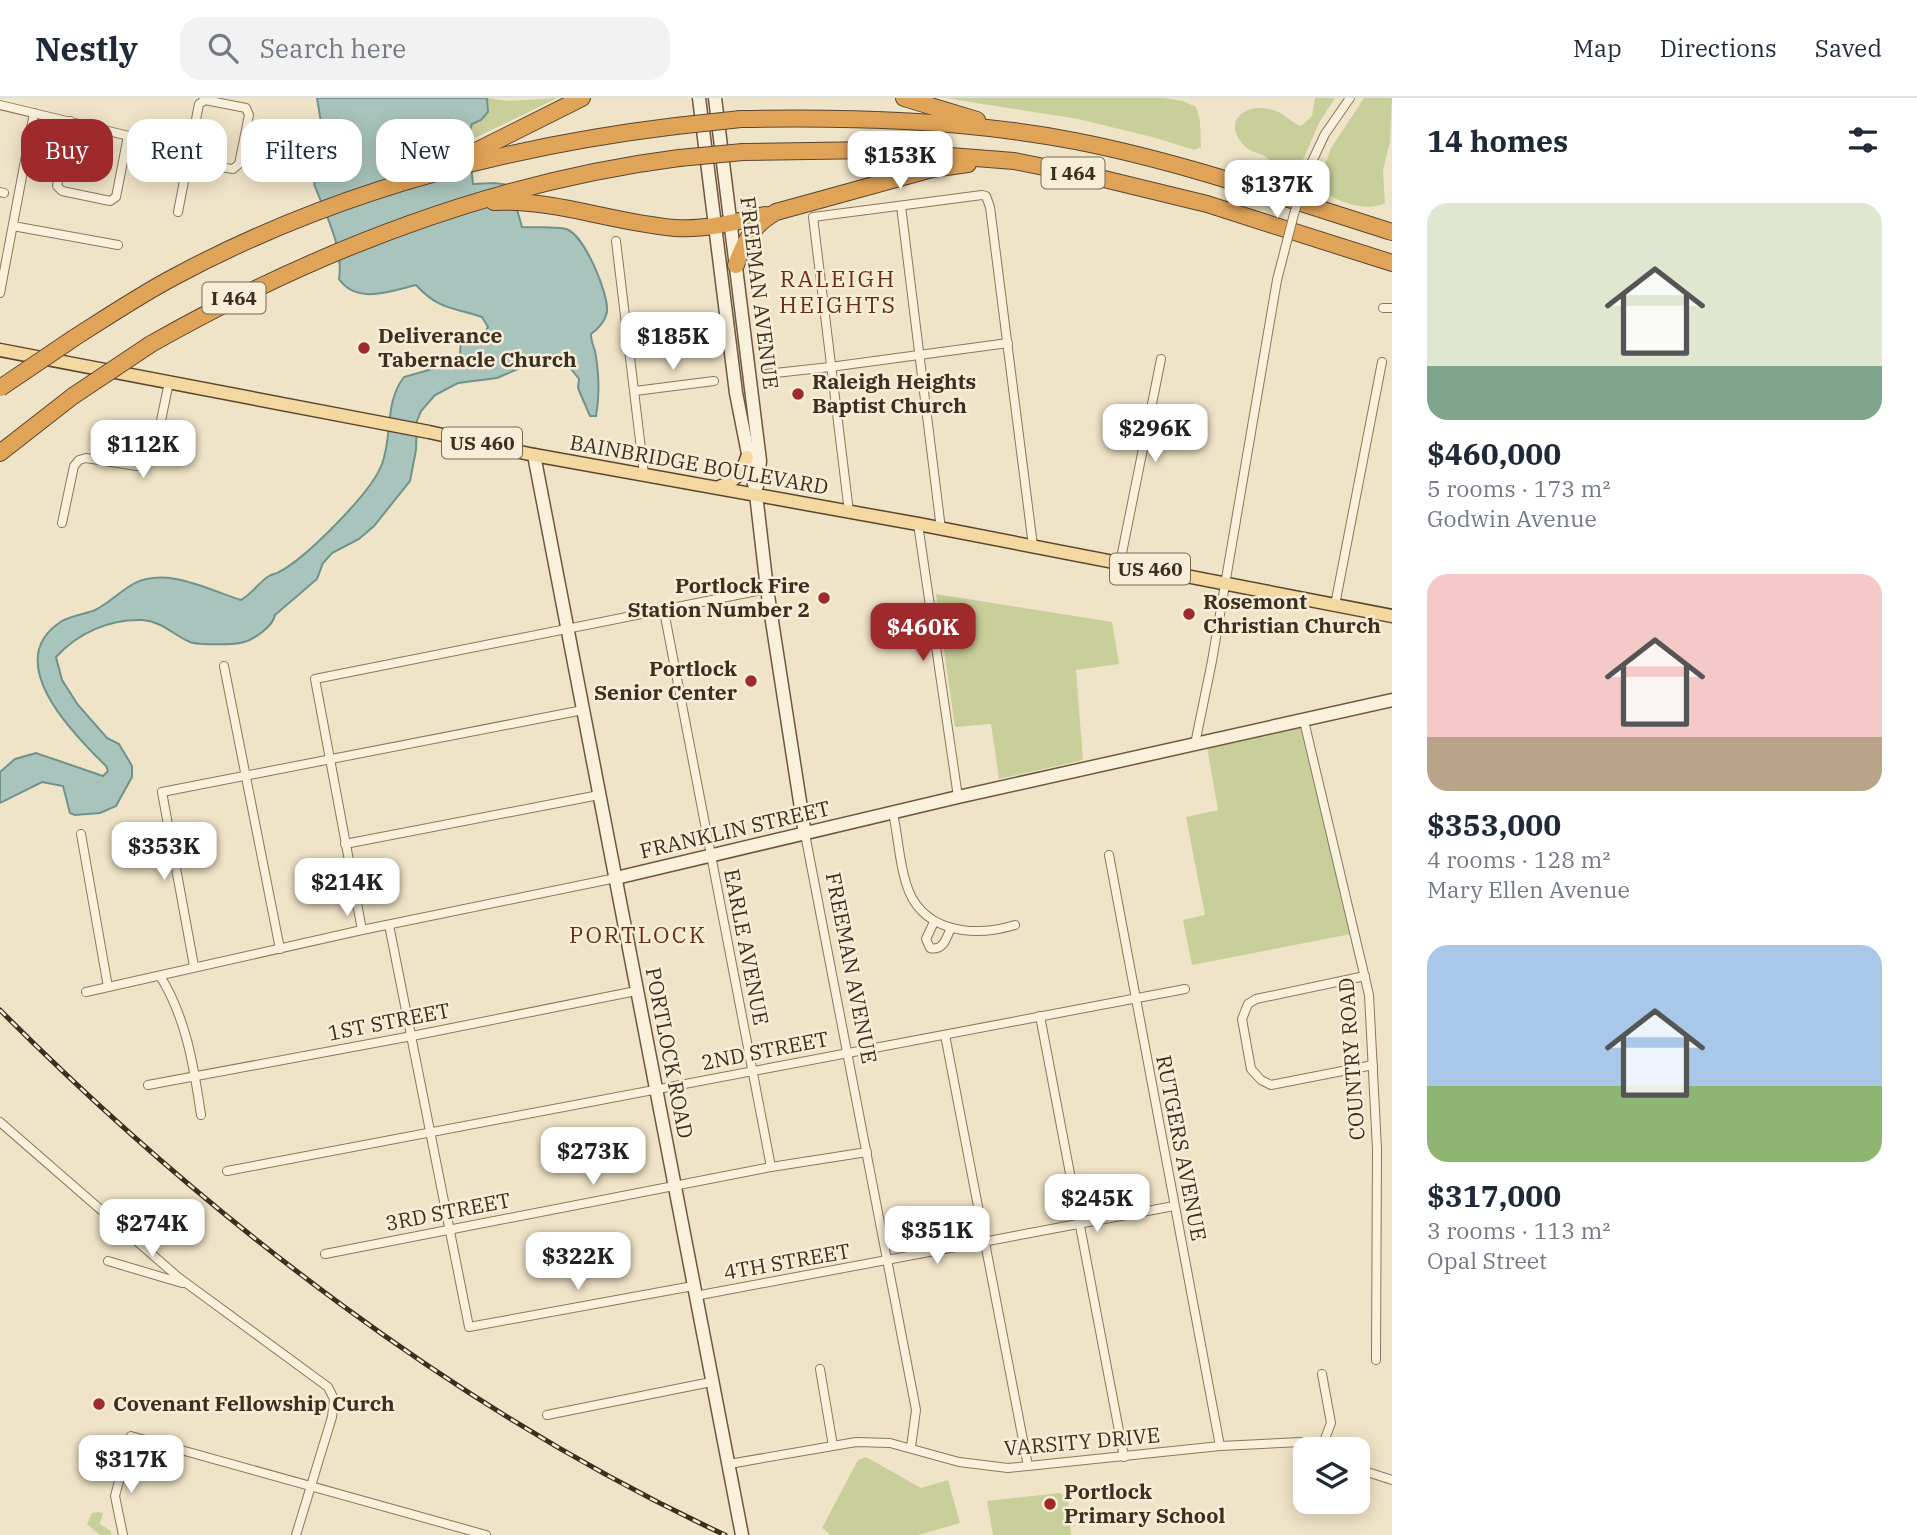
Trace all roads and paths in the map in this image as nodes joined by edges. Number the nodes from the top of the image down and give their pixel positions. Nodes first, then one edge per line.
1 (582, 98) edge
2 (699, 98) edge
3 (715, 98) edge
4 (904, 98) edge
5 (1350, 98) edge
6 (6, 103) edge
7 (34, 113) junction
8 (61, 119) edge
9 (1009, 130) junction
10 (127, 141) edge
11 (486, 154) junction
12 (187, 161) joint
13 (1023, 163) junction
14 (58, 182) edge
15 (183, 182) edge
16 (526, 195) junction
17 (901, 206) junction
18 (178, 212) dead end
19 (776, 212) junction
20 (723, 225) junction
21 (13, 226) junction
22 (1392, 232) edge
23 (616, 241) dead end
24 (118, 245) dead end
25 (1392, 263) edge
26 (736, 265) junction
27 (1, 281) edge
28 (0, 293) edge
29 (1008, 343) junction
30 (0, 350) edge
31 (920, 355) junction
32 (1161, 359) dead end
33 (1382, 362) dead end
34 (830, 368) junction
35 (766, 374) dead end
36 (715, 381) dead end
37 (169, 382) junction
38 (0, 388) edge
39 (635, 391) junction
40 (0, 453) edge
41 (534, 455) junction
42 (747, 457) junction
43 (644, 474) junction
44 (719, 487) junction
45 (756, 494) junction
46 (849, 512) junction
47 (62, 523) dead end
48 (918, 524) junction
49 (941, 529) junction
50 (1033, 546) junction
51 (1120, 564) junction
52 (1226, 583) junction
53 (767, 589) junction
54 (1335, 605) junction
55 (664, 611) junction
56 (1392, 616) edge
57 (567, 627) junction
58 (224, 666) dead end
59 (1392, 700) edge
60 (583, 710) junction
61 (1304, 721) junction
62 (1195, 744) junction
63 (330, 760) junction
64 (246, 776) junction
65 (598, 795) junction
66 (958, 797) junction
67 (893, 813) junction
68 (82, 834) dead end
69 (805, 834) junction
70 (345, 844) junction
71 (1109, 855) dead end
72 (711, 856) junction
73 (616, 878) junction
74 (934, 922) junction
75 (389, 925) junction
76 (1015, 925) dead end
77 (951, 928) junction
78 (362, 930) junction
79 (280, 949) junction
80 (194, 966) junction
81 (160, 976) junction
82 (1365, 976) junction
83 (108, 986) junction
84 (1185, 989) dead end
85 (636, 990) junction
86 (86, 992) dead end
87 (1135, 998) junction
88 (1040, 1016) junction
89 (945, 1035) junction
90 (412, 1036) junction
91 (848, 1053) junction
92 (1373, 1065) junction
93 (752, 1070) junction
94 (195, 1075) junction
95 (148, 1085) dead end
96 (656, 1089) junction
97 (201, 1115) dead end
98 (0, 1122) edge
99 (430, 1133) junction
100 (867, 1152) junction
101 (771, 1167) junction
102 (228, 1171) dead end
103 (676, 1186) junction
104 (1174, 1206) junction
105 (1080, 1223) junction
106 (449, 1230) junction
107 (986, 1241) junction
108 (325, 1254) dead end
109 (108, 1261) dead end
110 (887, 1261) junction
111 (189, 1285) junction
112 (694, 1291) junction
113 (1376, 1360) dead end
114 (820, 1370) dead end
115 (1322, 1374) dead end
116 (711, 1382) junction
117 (547, 1415) dead end
118 (1326, 1437) edge
119 (1293, 1442) edge
120 (834, 1446) junction
121 (1220, 1446) junction
122 (911, 1447) junction
123 (1124, 1457) junction
124 (729, 1464) junction
125 (1028, 1466) junction
126 (1370, 1473) edge
127 (1392, 1480) edge
128 (311, 1487) junction
129 (123, 1535) edge
130 (296, 1535) edge
131 (486, 1535) edge
132 (742, 1535) edge

1 - 11 highway
2 - 20 main road, FREEMAN AVENUE
3 - 20 main road, FREEMAN AVENUE
4 - 9 highway
5 - 52 street, bridge
6 - 7 street
7 - 8 street
7 - 21 street
9 - 11 highway, I 464, bridge
9 - 22 highway, I 464
10 - 14 street
11 - 38 highway, I 464, bridge
12 - 12 street
13 - 16 highway, I 464, bridge
13 - 19 highway
13 - 25 highway, I 464
15 - 18 street
16 - 20 highway
16 - 40 highway, I 464, bridge
17 - 29 street
17 - 31 street
17 - 34 street
19 - 20 highway
19 - 26 highway
20 - 26 main road, FREEMAN AVENUE
20 - 42 main road, FREEMAN AVENUE
21 - 24 street
21 - 27 street
23 - 39 street
26 - 45 main road, FREEMAN AVENUE
27 - 28 street
29 - 31 street
29 - 50 street
30 - 37 main road, BAINBRIDGE BOULEVARD / US 460
31 - 34 street
31 - 49 street
32 - 51 street
33 - 54 street
34 - 35 street
34 - 46 street
36 - 39 street
37 - 41 main road, BAINBRIDGE BOULEVARD / US 460
37 - 47 street
39 - 43 street
41 - 43 main road, BAINBRIDGE BOULEVARD / US 460
41 - 57 main road, PORTLOCK ROAD
42 - 44 main road
42 - 45 main road, FREEMAN AVENUE
43 - 44 main road, BAINBRIDGE BOULEVARD / US 460
44 - 45 main road, BAINBRIDGE BOULEVARD / US 460
45 - 46 main road, BAINBRIDGE BOULEVARD / US 460
45 - 53 main road, FREEMAN AVENUE
46 - 48 main road, BAINBRIDGE BOULEVARD / US 460
48 - 49 main road, BAINBRIDGE BOULEVARD / US 460
48 - 66 street
49 - 50 main road, BAINBRIDGE BOULEVARD / US 460
50 - 51 main road, BAINBRIDGE BOULEVARD / US 460
51 - 52 main road, BAINBRIDGE BOULEVARD / US 460
52 - 54 main road, BAINBRIDGE BOULEVARD / US 460
52 - 62 street
53 - 55 street
53 - 69 main road, FREEMAN AVENUE
54 - 56 main road, BAINBRIDGE BOULEVARD / US 460
55 - 57 street
55 - 72 street, EARLE AVENUE
57 - 60 main road, PORTLOCK ROAD
57 - 63 street
58 - 64 street
59 - 61 main road, FRANKLIN STREET
60 - 63 street
60 - 65 main road, PORTLOCK ROAD
61 - 62 main road, FRANKLIN STREET
61 - 82 street, COUNTRY ROAD
62 - 66 main road, FRANKLIN STREET
63 - 64 street
63 - 70 street
64 - 79 street
64 - 80 street
65 - 70 street
65 - 73 main road, PORTLOCK ROAD
66 - 67 main road, FRANKLIN STREET
67 - 69 main road, FRANKLIN STREET
67 - 74 street
68 - 83 street
69 - 72 main road, FRANKLIN STREET
69 - 91 street, FREEMAN AVENUE
70 - 78 street
71 - 87 street, RUTGERS AVENUE
72 - 73 main road, FRANKLIN STREET
72 - 93 street, EARLE AVENUE
73 - 75 street, FRANKLIN STREET
73 - 85 main road, PORTLOCK ROAD
74 - 77 street
74 - 77 street
75 - 78 street, FRANKLIN STREET
75 - 90 street
76 - 77 street
78 - 79 street, FRANKLIN STREET
79 - 80 street, FRANKLIN STREET
80 - 81 street, FRANKLIN STREET
81 - 83 street, FRANKLIN STREET
81 - 94 street
82 - 92 street, COUNTRY ROAD
82 - 92 street
83 - 86 street, FRANKLIN STREET
84 - 87 street, 2ND STREET
85 - 90 street, 1ST STREET
85 - 96 main road, PORTLOCK ROAD
87 - 88 street, 2ND STREET
87 - 104 street, RUTGERS AVENUE
88 - 89 street, 2ND STREET
88 - 105 street
89 - 91 street, 2ND STREET
89 - 107 street
90 - 94 street, 1ST STREET
90 - 99 street
91 - 93 street, 2ND STREET
91 - 100 street, FREEMAN AVENUE
92 - 113 street, COUNTRY ROAD
93 - 96 street, 2ND STREET
93 - 101 street, EARLE AVENUE
94 - 95 street, 1ST STREET
94 - 97 street
96 - 99 street, 2ND STREET
96 - 103 main road, PORTLOCK ROAD
98 - 111 street
99 - 102 street, 2ND STREET
99 - 106 street
100 - 101 street, 3RD STREET
100 - 110 street, FREEMAN AVENUE
101 - 103 street, 3RD STREET
103 - 106 street, 3RD STREET
103 - 112 main road, PORTLOCK ROAD
104 - 105 street, 4TH STREET
104 - 121 street, RUTGERS AVENUE
105 - 107 street, 4TH STREET
105 - 123 street
106 - 108 street, 3RD STREET
106 - 112 street, 4TH STREET
107 - 110 street, 4TH STREET
107 - 125 street
109 - 111 street
110 - 112 street, 4TH STREET
110 - 122 street, FREEMAN AVENUE
111 - 128 street
112 - 116 main road, PORTLOCK ROAD
114 - 120 street
115 - 118 street
116 - 117 street
116 - 124 main road, PORTLOCK ROAD
119 - 121 street, VARSITY DRIVE
120 - 122 street, VARSITY DRIVE
120 - 124 street, VARSITY DRIVE
121 - 123 street, VARSITY DRIVE
122 - 125 street, VARSITY DRIVE
123 - 125 street, VARSITY DRIVE
124 - 132 main road, PORTLOCK ROAD
126 - 127 street
128 - 129 street
128 - 130 street
128 - 131 street

